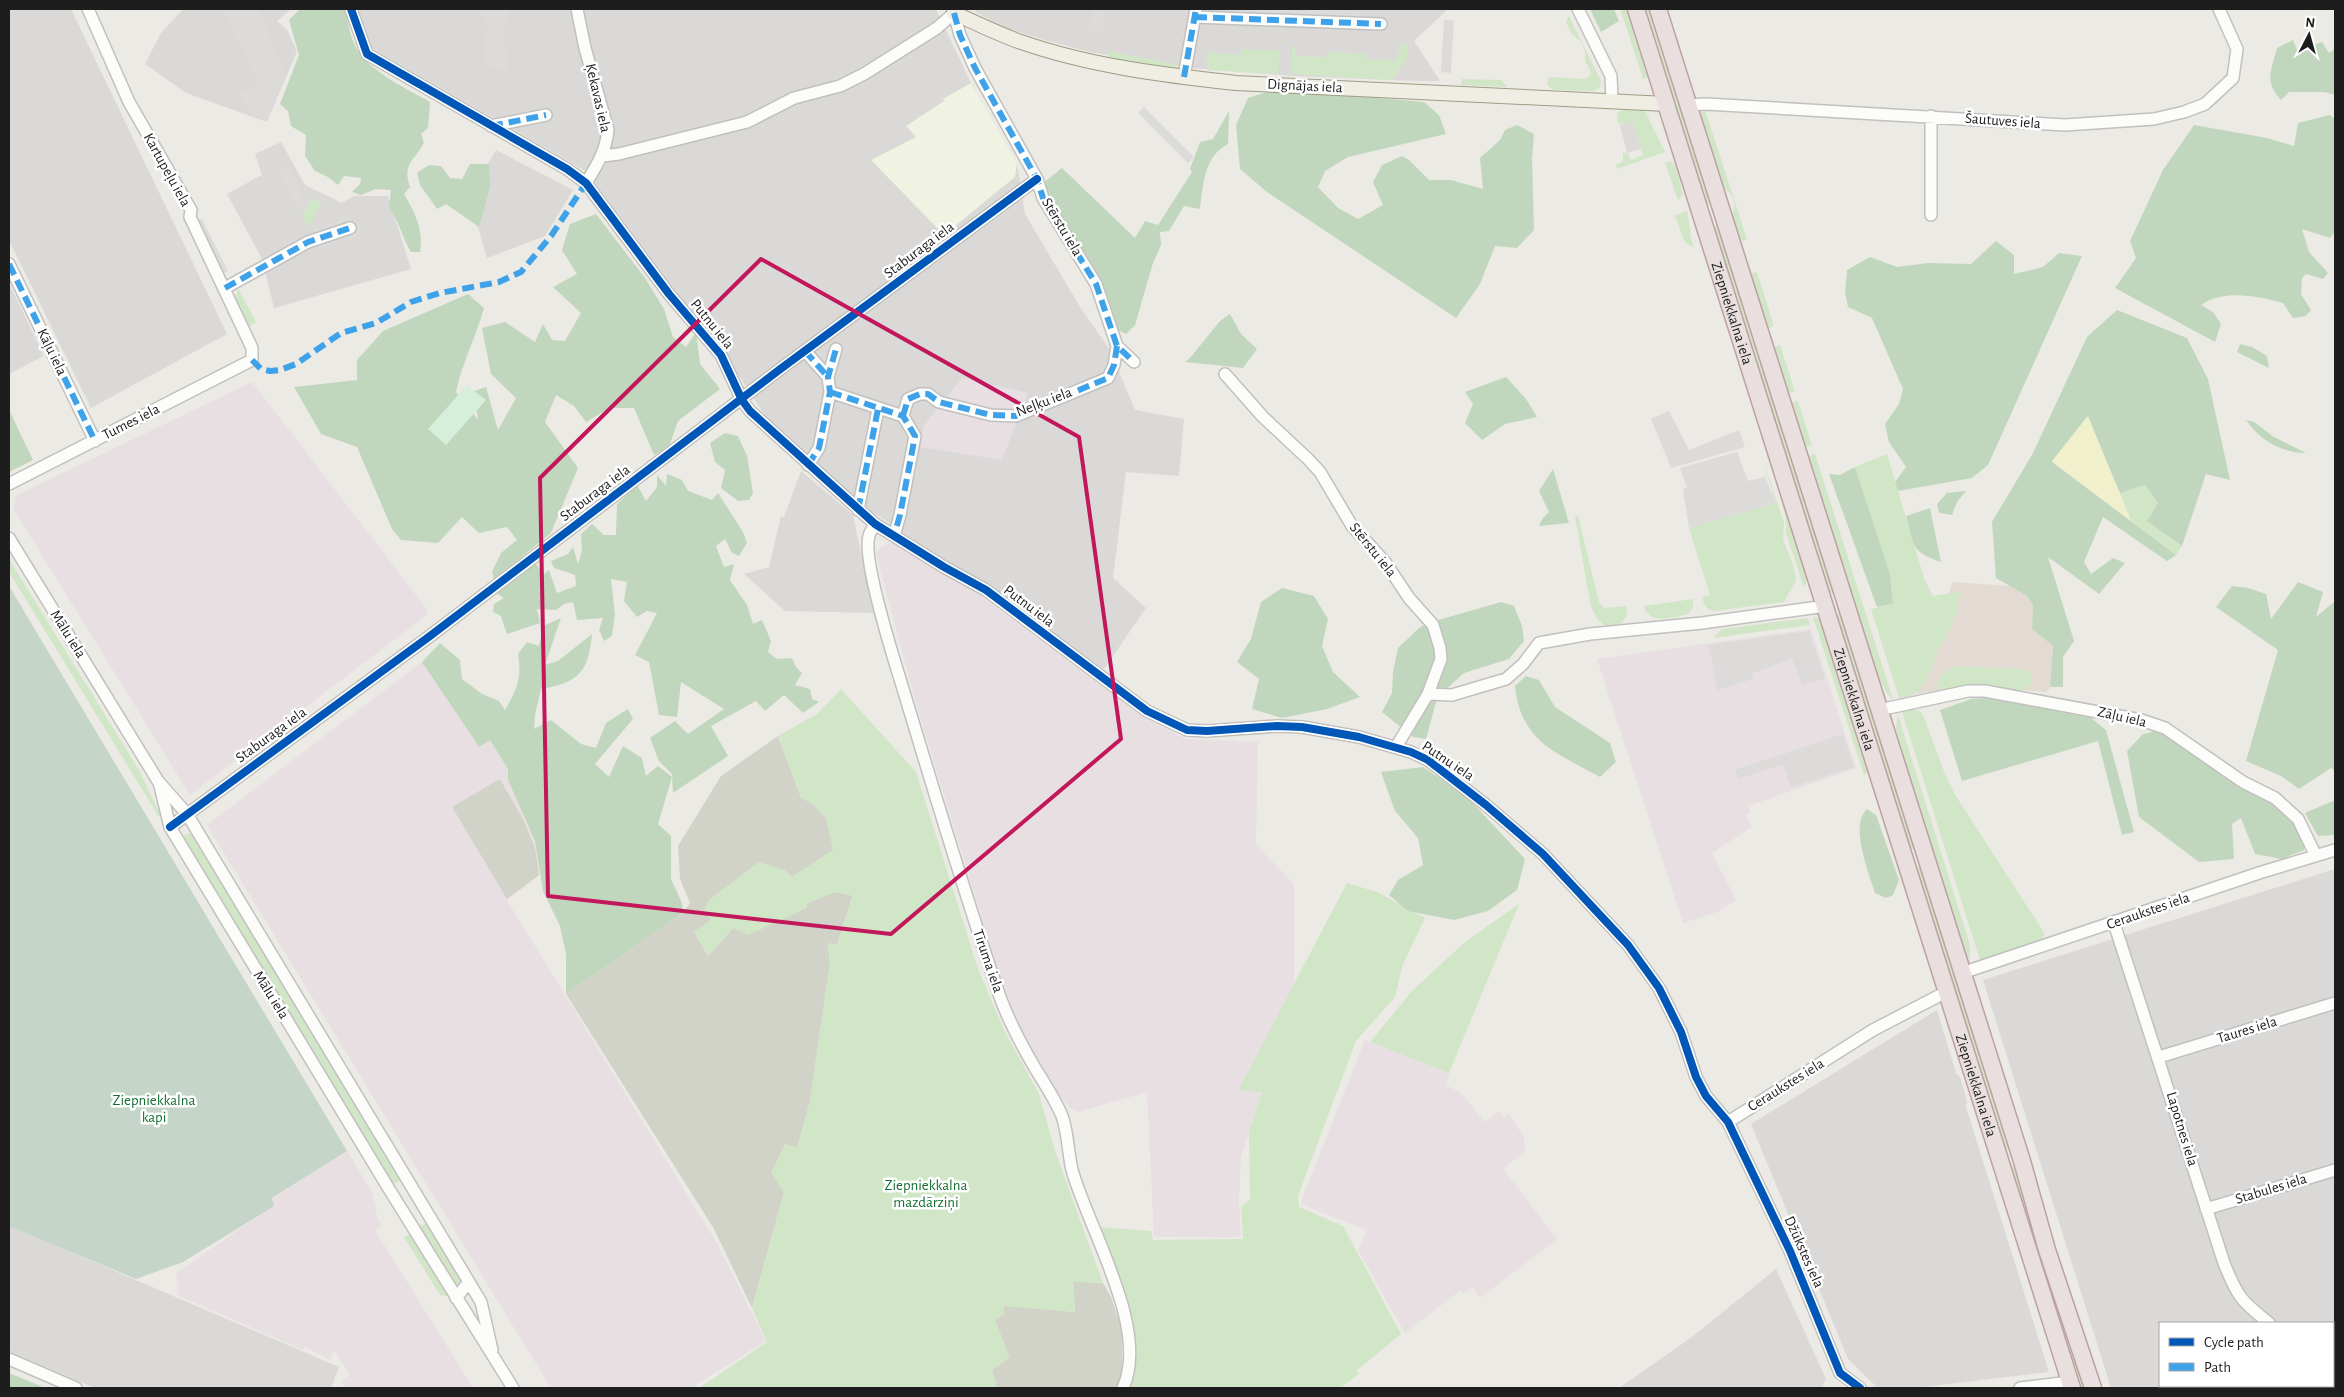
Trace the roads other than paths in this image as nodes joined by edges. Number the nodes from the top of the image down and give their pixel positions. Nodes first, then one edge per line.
1 (88, 9) edge
2 (352, 9) edge
3 (577, 9) edge
4 (1578, 9) edge
5 (1636, 9) edge
6 (1658, 9) edge
7 (2220, 9) edge
8 (953, 10) edge
9 (1195, 13) edge
10 (1381, 24) dead end
11 (1184, 77) junction
12 (1612, 100) junction
13 (1667, 104) junction
14 (1688, 105) junction
15 (546, 114) dead end
16 (1931, 116) junction
17 (491, 126) junction
18 (602, 156) junction
19 (1037, 180) junction
20 (586, 183) junction
21 (1720, 211) junction
22 (1931, 214) dead end
23 (1703, 218) junction
24 (350, 228) dead end
25 (9, 264) edge
26 (225, 288) junction
27 (1118, 346) junction
28 (836, 350) dead end
29 (806, 351) junction
30 (252, 360) joint
31 (1134, 362) dead end
32 (1225, 374) dead end
33 (828, 377) junction
34 (830, 392) junction
35 (742, 400) junction
36 (878, 409) junction
37 (903, 416) junction
38 (95, 441) junction
39 (808, 464) junction
40 (9, 484) edge
41 (858, 510) junction
42 (875, 524) junction
43 (894, 536) junction
44 (9, 538) edge
45 (1826, 606) junction
46 (1847, 610) junction
47 (1428, 694) junction
48 (1879, 710) junction
49 (1396, 746) junction
50 (158, 780) junction
51 (187, 814) junction
52 (170, 827) junction
53 (2335, 850) edge
54 (1924, 852) junction
55 (1904, 855) junction
56 (2316, 856) junction
57 (2114, 923) junction
58 (1962, 973) junction
59 (1948, 991) junction
60 (2335, 1003) edge
61 (2159, 1057) junction
62 (1728, 1122) junction
63 (2335, 1170) edge
64 (415, 1191) junction
65 (397, 1203) junction
66 (2206, 1209) junction
67 (469, 1282) junction
68 (456, 1298) junction
69 (2268, 1322) edge
70 (493, 1354) junction
71 (9, 1359) edge
72 (2071, 1385) edge
73 (76, 1388) edge
74 (513, 1388) edge
75 (1123, 1388) edge
76 (1860, 1388) edge
77 (2020, 1388) edge
78 (2093, 1388) edge

1 - 26 street, Kartupeļu iela
2 - 17 street, Putnu iela
3 - 18 street, Ķekavas iela
4 - 12 street
5 - 13 highway, Ziepniekkalna iela
6 - 14 highway, Ziepniekkalna iela
7 - 16 street, Šautuves iela
8 - 11 main road, Dignājas iela
8 - 18 street
8 - 19 street, Stērstu iela
9 - 10 street
9 - 11 street
11 - 12 main road, Dignājas iela
12 - 13 main road, Dignājas iela
13 - 23 highway, Ziepniekkalna iela
14 - 16 street, Šautuves iela
14 - 21 highway, Ziepniekkalna iela
15 - 17 street
16 - 22 street
17 - 20 street, Putnu iela
18 - 20 street, Ķekavas iela
19 - 27 street, Stērstu iela
19 - 29 street, Staburaga iela
20 - 35 street, Putnu iela
21 - 23 highway
21 - 46 highway, Ziepniekkalna iela
23 - 45 highway, Ziepniekkalna iela
24 - 26 street
25 - 38 street, Kāļu iela
26 - 30 street, Kartupeļu iela
27 - 31 street, Stērstu iela
27 - 37 street, Neļķu iela
28 - 33 street
29 - 33 street
29 - 35 street, Staburaga iela
30 - 38 street, Tumes iela
32 - 47 street, Stērstu iela
33 - 34 street
34 - 36 street
34 - 39 street
35 - 39 street, Putnu iela
35 - 51 street, Staburaga iela
36 - 37 street
36 - 41 street
37 - 43 street
38 - 40 street, Tumes iela
39 - 41 street, Putnu iela
41 - 42 street, Putnu iela
42 - 43 street, Putnu iela
42 - 75 street, Tīruma iela
43 - 49 street, Putnu iela
44 - 50 street, Mālu iela
45 - 46 highway
45 - 47 street
45 - 55 highway, Ziepniekkalna iela
46 - 48 highway, Ziepniekkalna iela
47 - 49 street, Stērstu iela
48 - 54 highway, Ziepniekkalna iela
48 - 56 street, Zāļu iela
49 - 62 street, Putnu iela
50 - 51 street, Mālu iela
50 - 52 street, Mālu iela
51 - 52 street, Staburaga iela
51 - 64 street, Mālu iela
52 - 65 street, Mālu iela
53 - 56 street, Ceraukstes iela
54 - 55 highway
54 - 58 highway, Ziepniekkalna iela
55 - 59 highway, Ziepniekkalna iela
56 - 57 street, Ceraukstes iela
57 - 58 street, Ceraukstes iela
57 - 61 street, Lapotnes iela
58 - 78 highway, Ziepniekkalna iela
59 - 62 street, Ceraukstes iela
59 - 72 highway, Ziepniekkalna iela
60 - 61 street, Taures iela
61 - 66 street, Lapotnes iela
62 - 76 street, Džūkstes iela
63 - 66 street, Stabules iela
64 - 65 street
64 - 67 street, Mālu iela
65 - 68 street, Mālu iela
66 - 69 street, Lapotnes iela
67 - 68 street
67 - 70 street, Mālu iela
68 - 70 street, Mālu iela
70 - 74 street, Mālu iela
71 - 73 street
72 - 77 street

